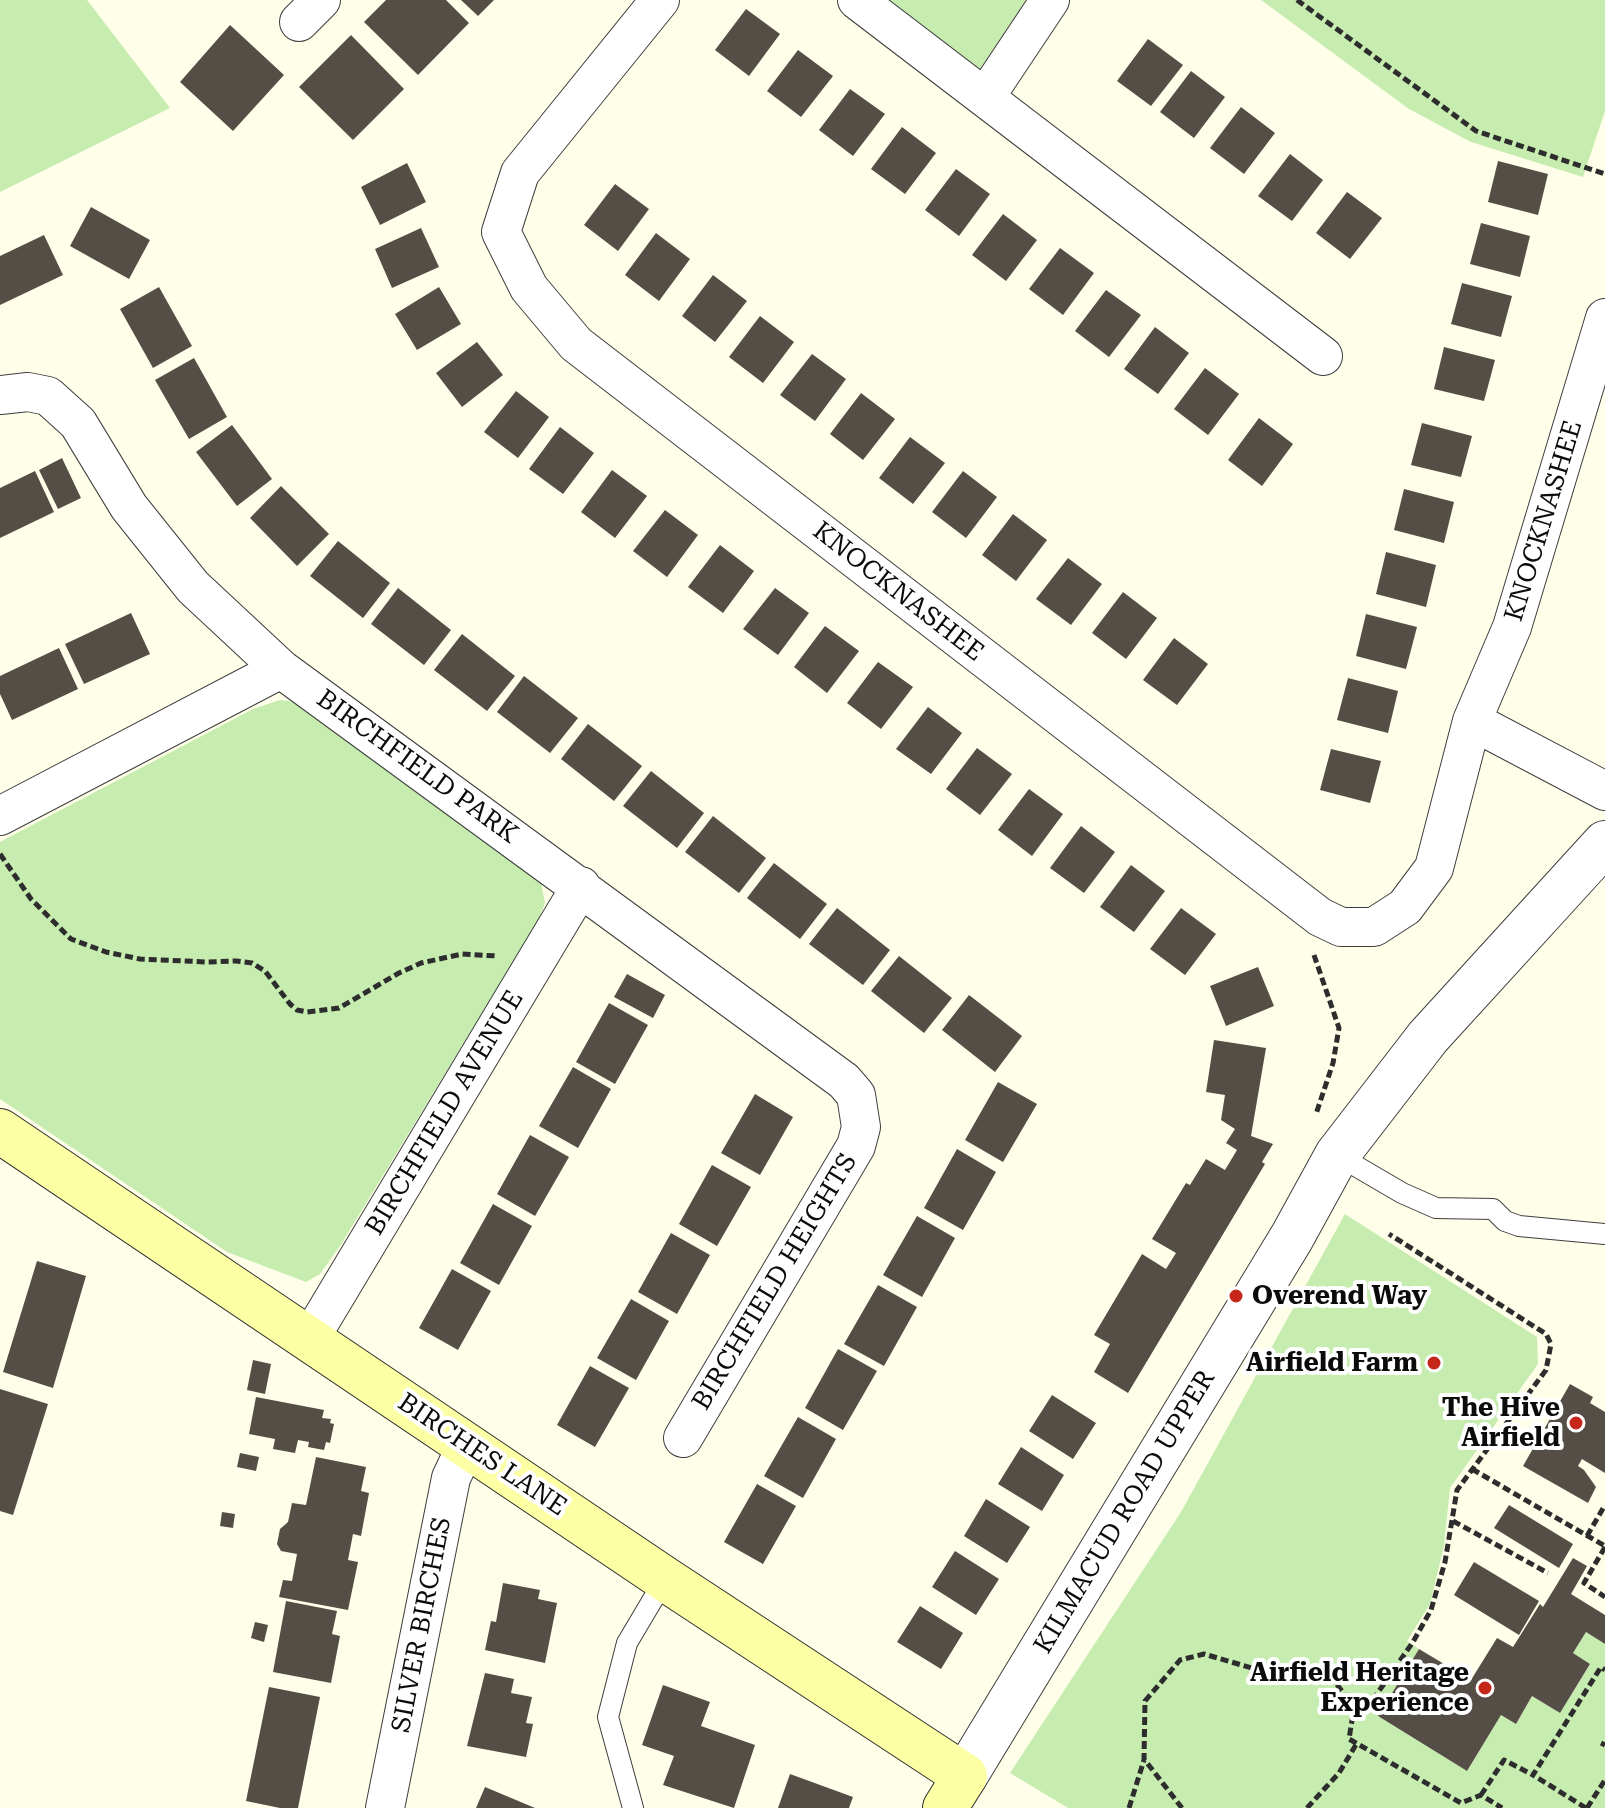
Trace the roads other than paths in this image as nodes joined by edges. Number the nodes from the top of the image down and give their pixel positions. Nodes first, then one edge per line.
1 (660, 0) edge
2 (857, 0) edge
3 (1050, 0) edge
4 (986, 96) junction
5 (1605, 318) edge
6 (1323, 356) dead end
7 (0, 395) edge
8 (281, 669) junction
9 (1472, 721) junction
10 (1605, 791) edge
11 (0, 816) edge
12 (1605, 843) edge
13 (581, 886) junction
14 (844, 1081) joint
15 (0, 1131) edge
16 (1342, 1149) junction
17 (1605, 1234) edge
18 (309, 1340) junction
19 (683, 1438) dead end
20 (467, 1444) junction
21 (665, 1579) junction
22 (955, 1792) edge
23 (385, 1808) edge
24 (633, 1808) edge

1 - 9 street, KNOCKNASHEE
2 - 4 street
3 - 4 street
4 - 6 street
5 - 9 street, KNOCKNASHEE
7 - 8 street, BIRCHFIELD PARK
8 - 11 street
8 - 13 street, BIRCHFIELD PARK
9 - 10 street
12 - 16 street, KILMACUD ROAD UPPER
13 - 14 street, BIRCHFIELD PARK
13 - 18 street, BIRCHFIELD AVENUE
14 - 19 street, BIRCHFIELD HEIGHTS
15 - 18 main road, BIRCHES LANE
16 - 17 lane
16 - 22 street, KILMACUD ROAD UPPER
18 - 20 main road, BIRCHES LANE
20 - 21 main road, BIRCHES LANE
20 - 23 street, SILVER BIRCHES
21 - 22 main road, BIRCHES LANE
21 - 24 lane

